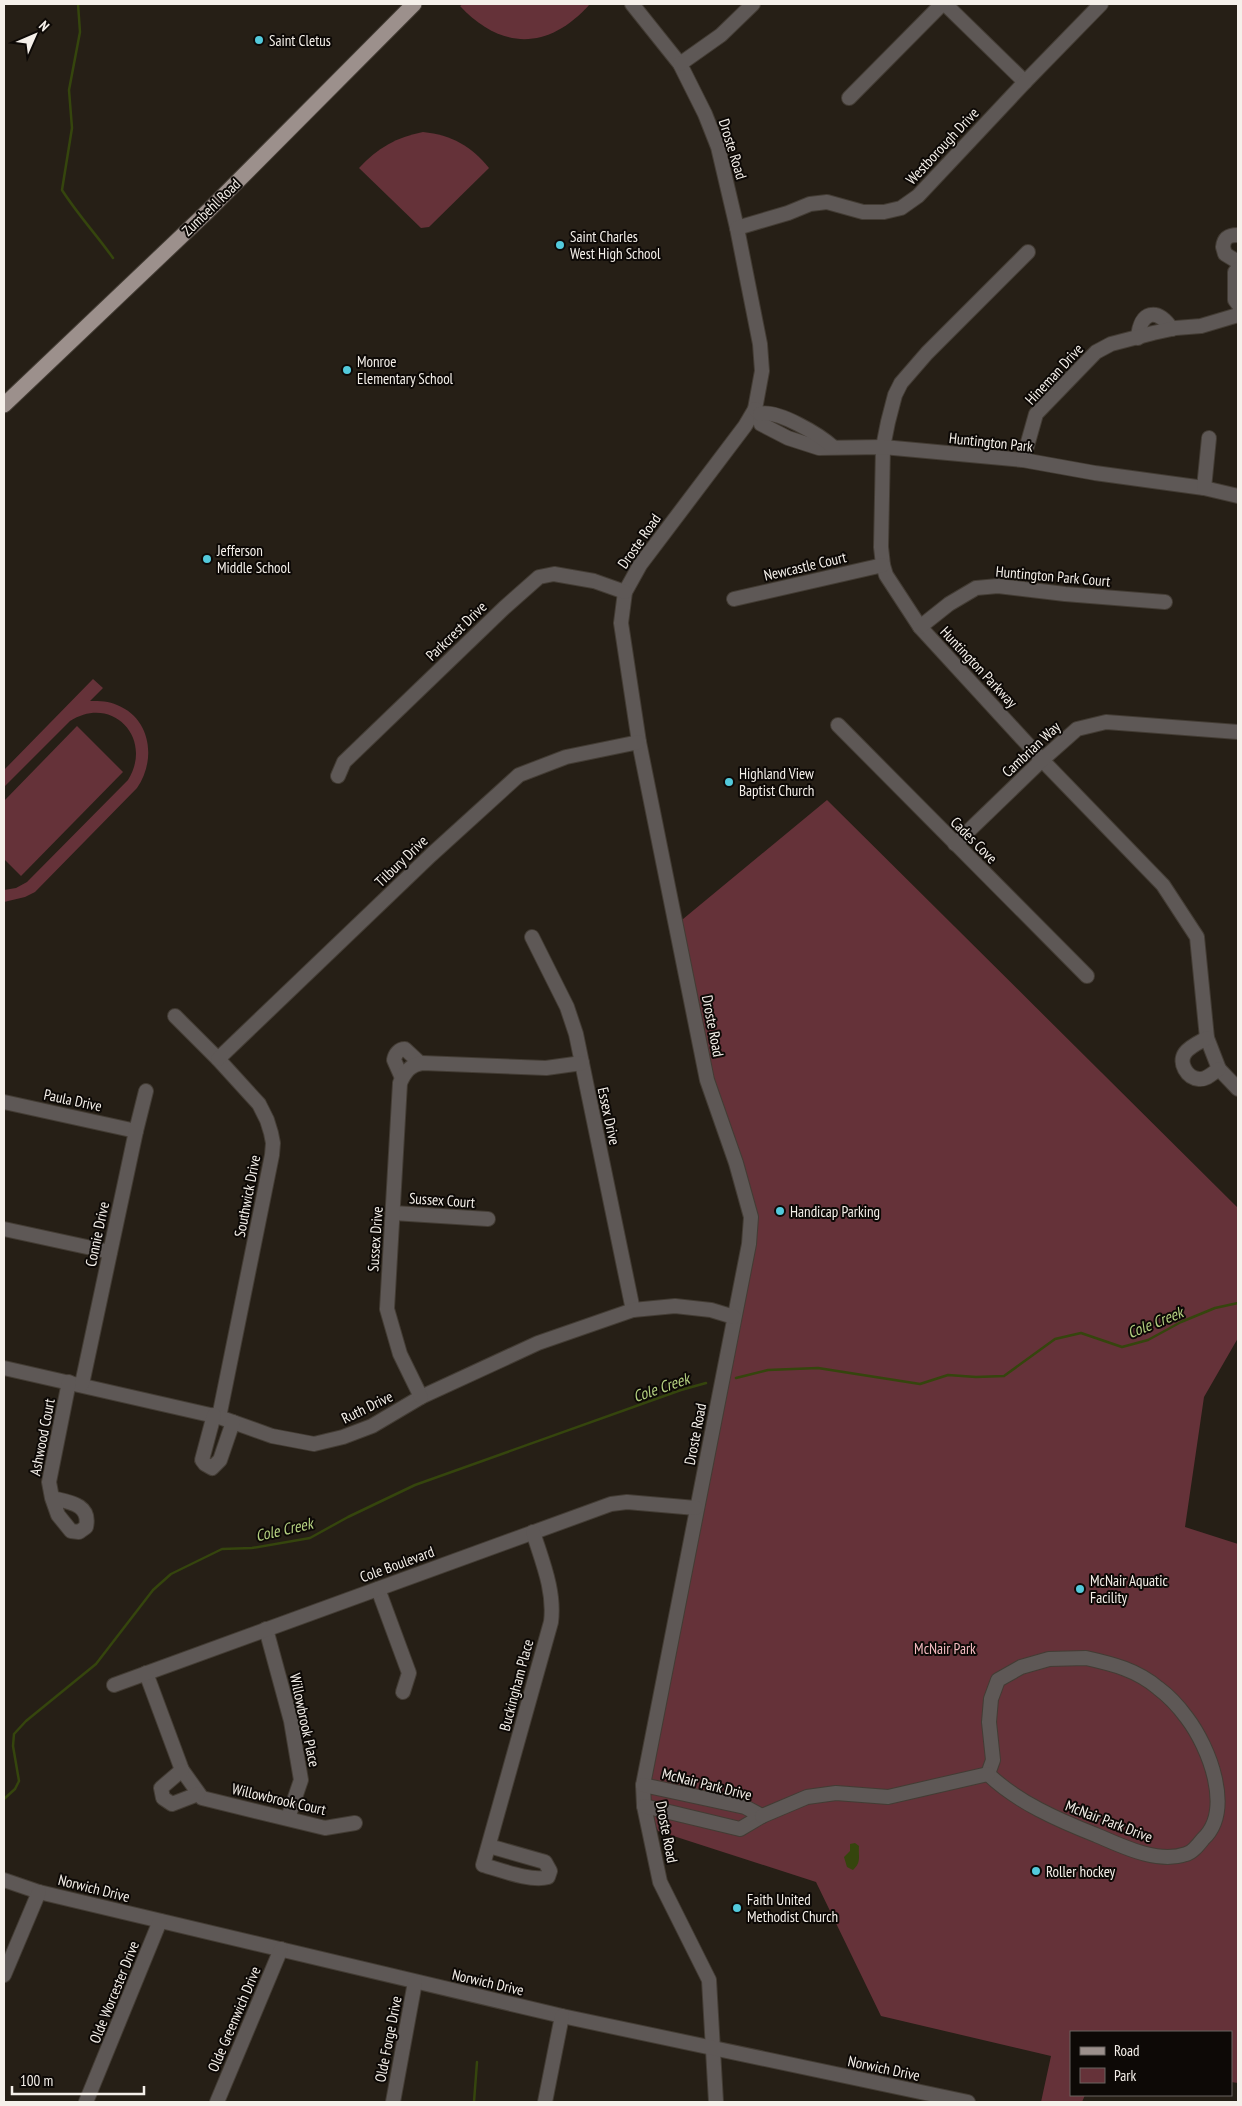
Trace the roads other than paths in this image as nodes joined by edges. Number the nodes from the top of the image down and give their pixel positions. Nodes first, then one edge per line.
1 (414, 4) edge
2 (632, 4) edge
3 (753, 4) edge
4 (943, 4) edge
5 (1101, 4) edge
6 (680, 64) junction
7 (1024, 82) junction
8 (849, 98) dead end
9 (738, 228) junction
10 (1238, 235) edge
11 (1028, 252) dead end
12 (1238, 262) edge
13 (1238, 269) edge
14 (1238, 304) edge
15 (1238, 315) edge
16 (4, 405) edge
17 (757, 412) junction
18 (1209, 438) dead end
19 (883, 447) junction
20 (1023, 460) junction
21 (1204, 488) junction
22 (1238, 496) edge
23 (883, 565) junction
24 (625, 592) junction
25 (734, 599) dead end
26 (1165, 602) dead end
27 (920, 627) junction
28 (838, 725) dead end
29 (1238, 732) edge
30 (639, 742) junction
31 (1042, 760) junction
32 (338, 776) dead end
33 (955, 844) junction
34 (532, 937) dead end
35 (1087, 976) dead end
36 (175, 1016) dead end
37 (1207, 1038) junction
38 (218, 1059) junction
39 (420, 1063) junction
40 (582, 1063) junction
41 (1219, 1069) junction
42 (402, 1078) junction
43 (1238, 1089) edge
44 (146, 1090) dead end
45 (4, 1102) edge
46 (136, 1130) junction
47 (393, 1213) junction
48 (488, 1219) dead end
49 (4, 1229) edge
50 (110, 1252) junction
51 (633, 1310) junction
52 (734, 1317) junction
53 (4, 1368) edge
54 (75, 1383) junction
55 (421, 1397) junction
56 (216, 1416) junction
57 (234, 1422) junction
58 (52, 1498) dead end
59 (696, 1508) junction
60 (533, 1532) junction
61 (378, 1589) junction
62 (266, 1629) junction
63 (146, 1673) junction
64 (114, 1685) dead end
65 (403, 1692) dead end
66 (182, 1770) junction
67 (988, 1774) junction
68 (643, 1785) junction
69 (198, 1794) junction
70 (644, 1806) junction
71 (762, 1816) junction
72 (288, 1818) junction
73 (355, 1823) dead end
74 (489, 1846) dead end
75 (4, 1880) edge
76 (39, 1892) junction
77 (160, 1921) junction
78 (280, 1949) junction
79 (4, 1975) edge
80 (415, 1982) junction
81 (562, 2016) junction
82 (713, 2048) junction
83 (86, 2102) edge
84 (217, 2102) edge
85 (393, 2102) edge
86 (545, 2102) edge
87 (716, 2102) edge
88 (968, 2102) edge

1 - 16 main road, Zumbehl Road
2 - 6 street, Droste Road
3 - 6 street
4 - 7 street
4 - 8 street
5 - 7 street, Westborough Drive
6 - 9 street, Droste Road
7 - 9 street, Westborough Drive
9 - 17 street, Droste Road
10 - 12 street
11 - 19 street, Huntington Parkway
13 - 14 street
15 - 20 street, Hineman Drive
17 - 19 street, Huntington Park
17 - 24 street, Droste Road
18 - 21 street
19 - 20 street, Huntington Park
19 - 23 street, Huntington Parkway
20 - 21 street, Huntington Park
21 - 22 street, Huntington Park
23 - 25 street, Newcastle Court
23 - 27 street, Huntington Parkway
24 - 30 street, Droste Road
24 - 32 street, Parkcrest Drive
26 - 27 street, Huntington Park Court
27 - 31 street, Huntington Parkway
28 - 33 street, Cades Cove
29 - 31 street, Cambrian Way
30 - 38 street, Tilbury Drive
30 - 52 street, Droste Road
31 - 33 street, Cambrian Way
31 - 37 street, Huntington Parkway
33 - 35 street, Cades Cove
34 - 40 street, Essex Drive
36 - 38 street, Southwick Drive
37 - 41 street, Huntington Parkway
37 - 41 street
38 - 56 street, Southwick Drive
39 - 40 street
39 - 42 street
39 - 42 street, Sussex Drive
40 - 51 street, Essex Drive
41 - 43 street, Huntington Parkway
42 - 47 street, Sussex Drive
44 - 46 street, Connie Drive
45 - 46 street, Paula Drive
46 - 50 street, Connie Drive
47 - 48 street, Sussex Court
47 - 55 street, Sussex Drive
49 - 50 street
50 - 54 street, Connie Drive
51 - 52 street, Ruth Drive
51 - 55 street, Ruth Drive
52 - 59 street, Droste Road
53 - 54 street, Ruth Drive
54 - 56 street, Ruth Drive
54 - 58 street, Ashwood Court
55 - 57 street, Ruth Drive
56 - 57 street, Ruth Drive
56 - 57 street, Southwick Drive
59 - 60 street, Cole Boulevard
59 - 68 street, Droste Road
60 - 61 street, Cole Boulevard
60 - 74 street, Buckingham Place
61 - 62 street, Cole Boulevard
61 - 65 street
62 - 63 street, Cole Boulevard
62 - 72 street, Willowbrook Place
63 - 64 street, Cole Boulevard
63 - 66 street
66 - 69 street
66 - 69 street
67 - 67 street, McNair Park Drive
67 - 71 street, McNair Park Drive
68 - 70 street, Droste Road
68 - 71 street, McNair Park Drive
69 - 72 street, Willowbrook Court
70 - 71 street, McNair Park Drive
70 - 82 street, Droste Road
72 - 73 street, Willowbrook Court
75 - 76 street, Norwich Drive
76 - 77 street, Norwich Drive
76 - 79 street
77 - 78 street, Norwich Drive
77 - 83 street, Olde Worcester Drive
78 - 80 street, Norwich Drive
78 - 84 street, Olde Greenwich Drive
80 - 81 street, Norwich Drive
80 - 85 street, Olde Forge Drive
81 - 82 street, Norwich Drive
81 - 86 street
82 - 87 street, Droste Road
82 - 88 street, Norwich Drive

